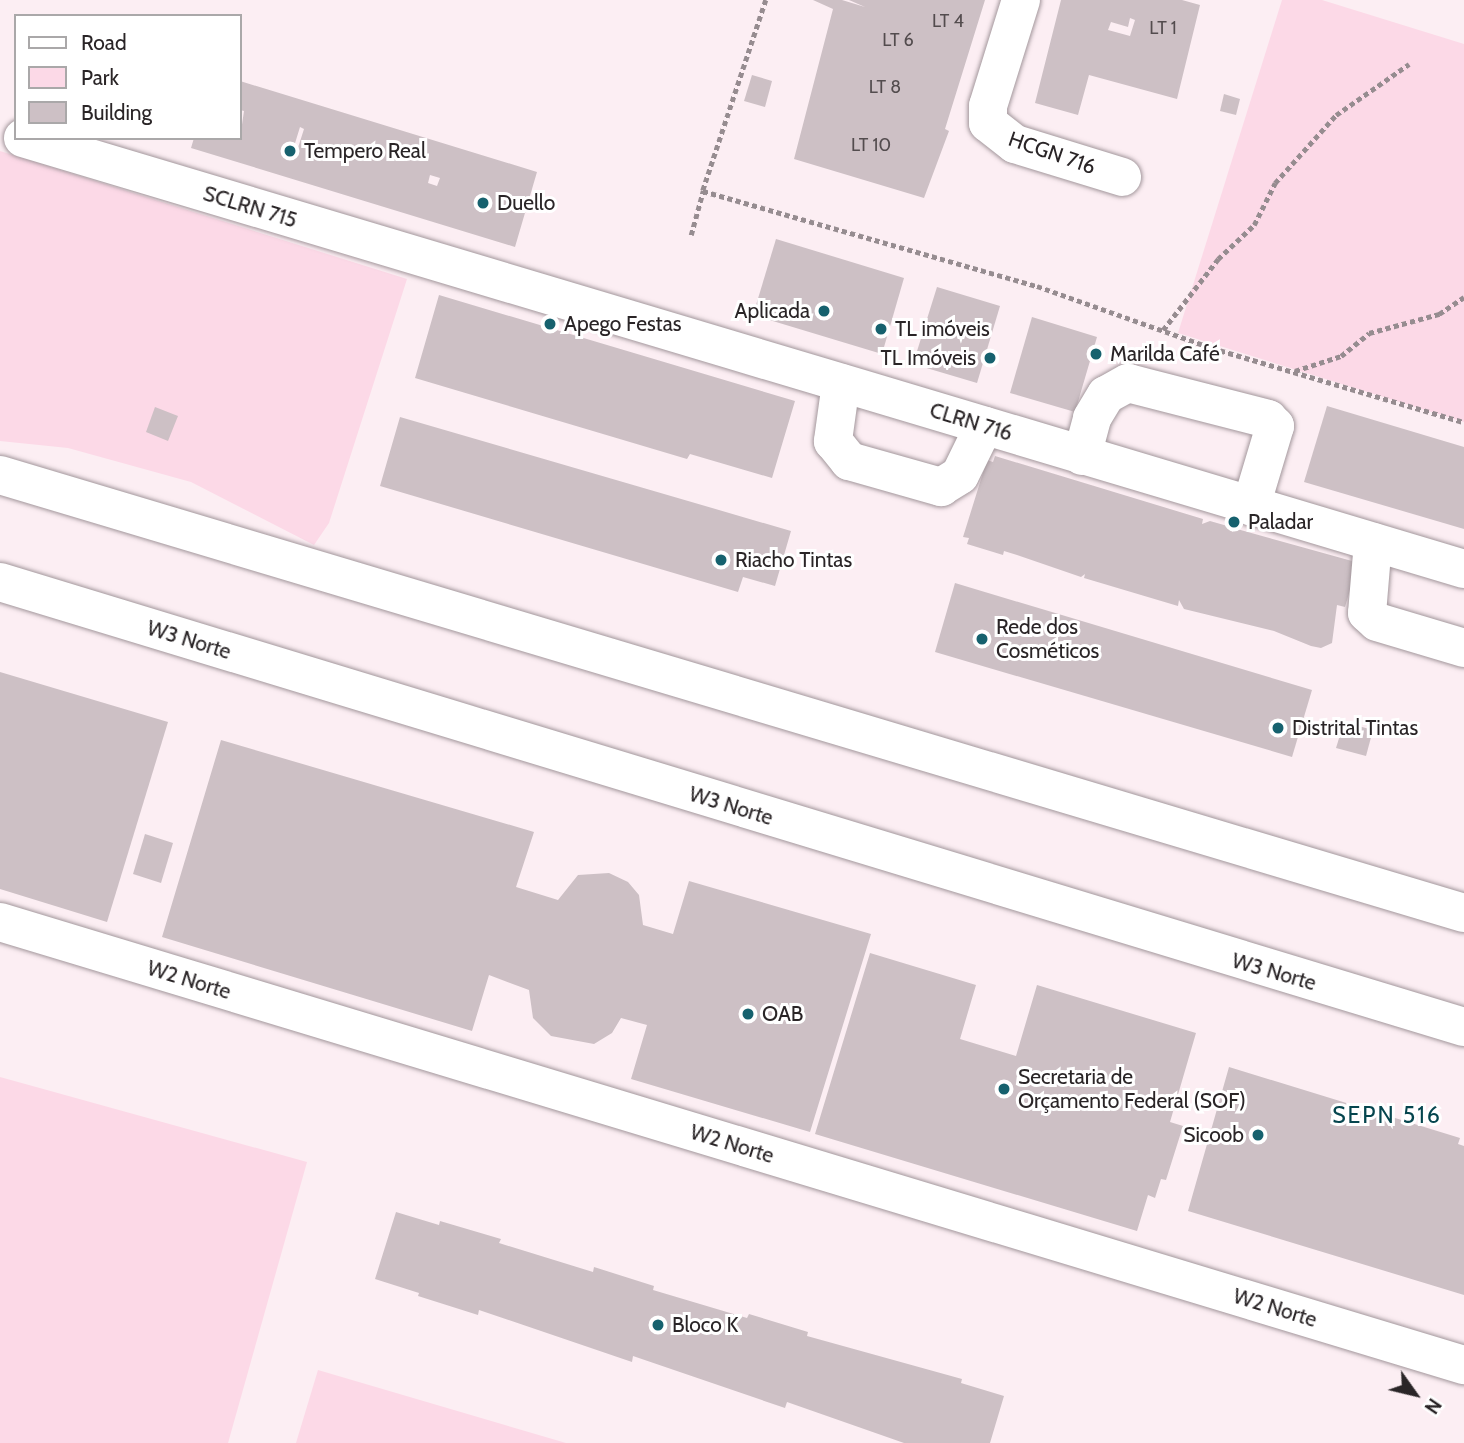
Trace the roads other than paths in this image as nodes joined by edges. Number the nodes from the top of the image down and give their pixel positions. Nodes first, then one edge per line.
1 (1021, 0) edge
2 (30, 140) edge
3 (1122, 177) dead end
4 (477, 275) joint
5 (841, 383) junction
6 (984, 426) junction
7 (1082, 456) junction
8 (0, 475) edge
9 (1251, 506) junction
10 (1373, 542) junction
11 (1464, 569) edge
12 (0, 582) edge
13 (1464, 648) edge
14 (1464, 913) edge
15 (0, 922) edge
16 (1350, 994) junction
17 (1464, 1010) edge
18 (1464, 1027) edge
19 (1464, 1365) edge

1 - 3 street, HCGN 716
2 - 4 street, SCLRN 715
4 - 5 street, CLRN 716
5 - 6 street, CLRN 716
5 - 6 street
6 - 7 street, CLRN 716
7 - 9 street, CLRN 716
7 - 9 street
8 - 14 street
9 - 10 street, CLRN 716
10 - 11 street, CLRN 716
10 - 13 street
12 - 16 street, W3 Norte
15 - 19 street, W2 Norte
16 - 17 street
16 - 18 street, W3 Norte

